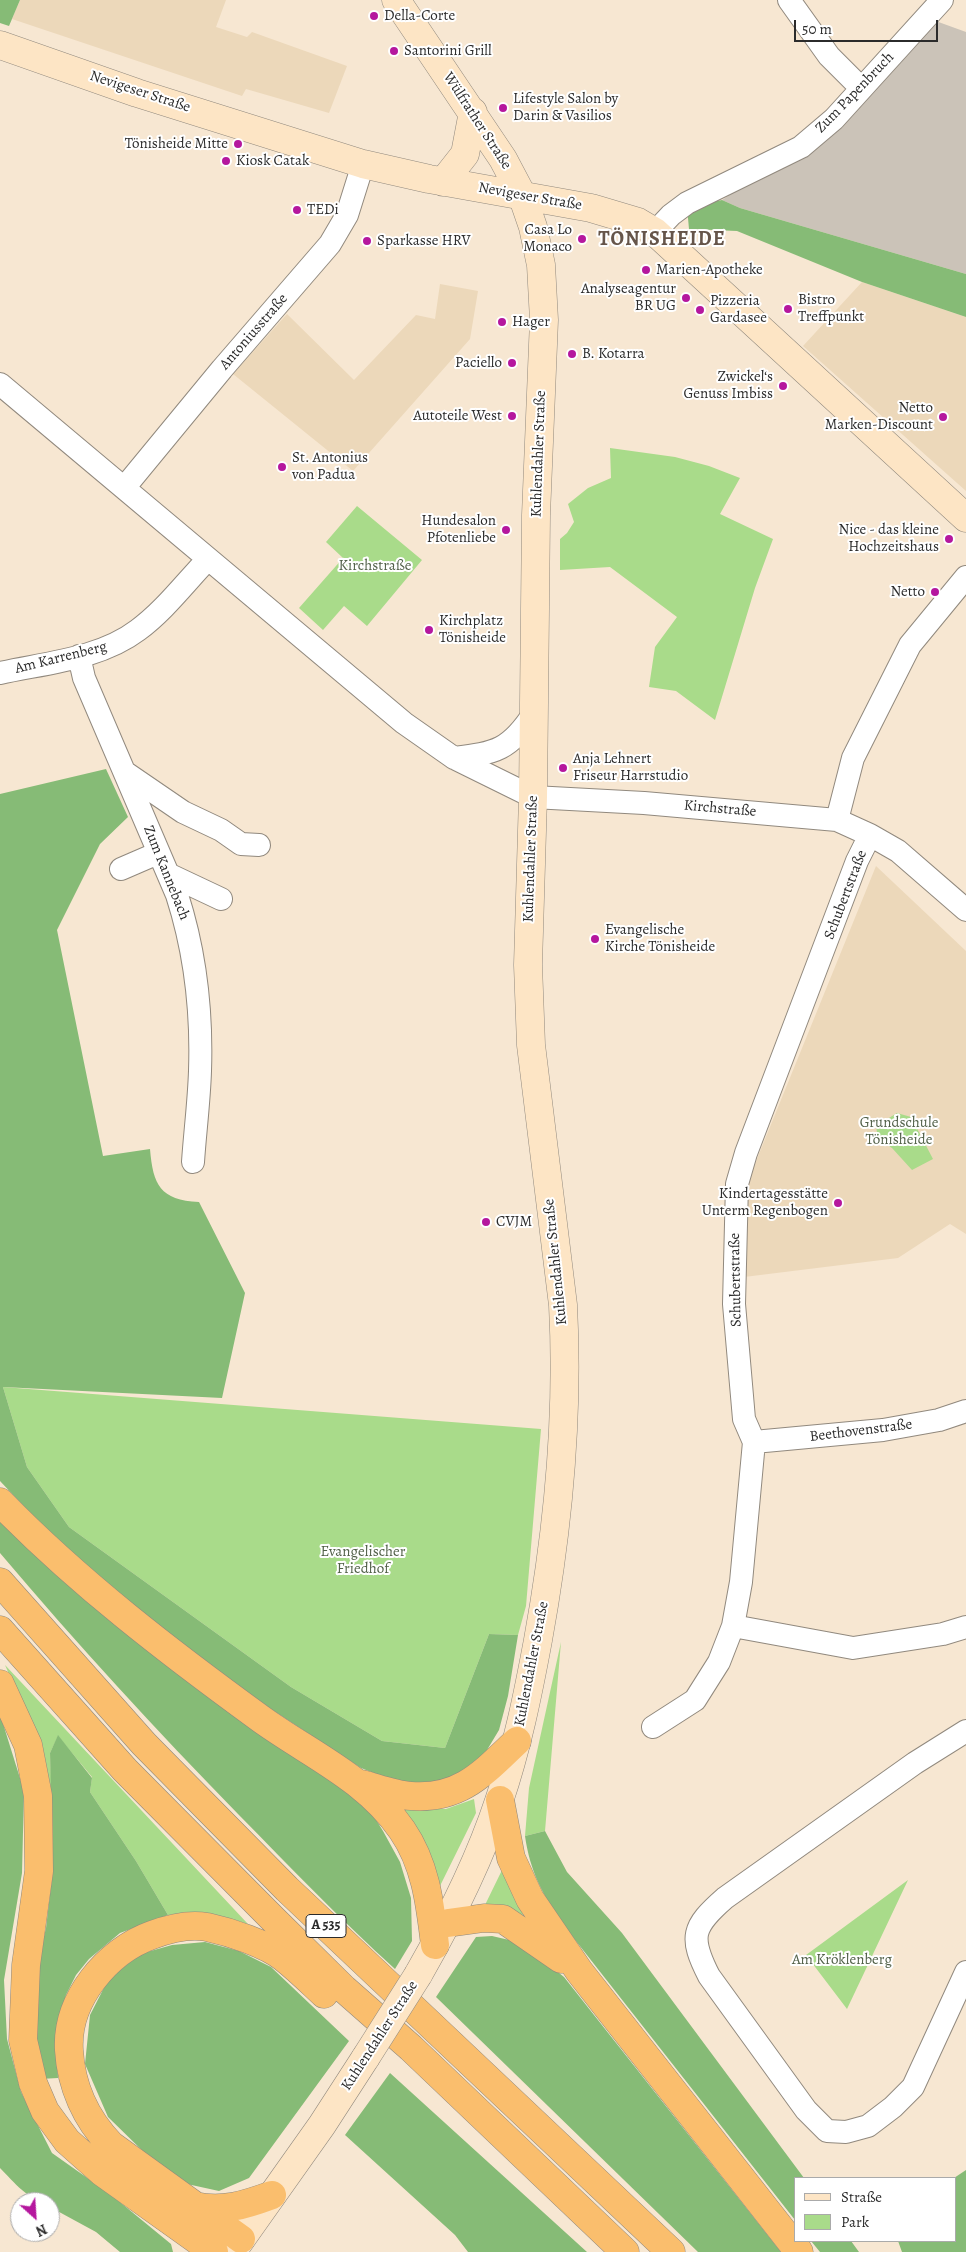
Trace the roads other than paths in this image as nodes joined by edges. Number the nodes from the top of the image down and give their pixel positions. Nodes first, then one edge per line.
1 (396, 0) edge
2 (789, 0) edge
3 (942, 0) edge
4 (0, 45) edge
5 (862, 88) junction
6 (473, 112) junction
7 (363, 164) junction
8 (443, 182) junction
9 (522, 195) junction
10 (655, 232) junction
11 (0, 384) edge
12 (124, 488) junction
13 (966, 518) edge
14 (208, 559) junction
15 (966, 577) edge
16 (79, 656) junction
17 (0, 673) edge
18 (534, 714) junction
19 (454, 758) junction
20 (126, 773) junction
21 (533, 797) junction
22 (837, 820) junction
23 (870, 835) junction
24 (258, 845) dead end
25 (158, 853) junction
26 (121, 869) dead end
27 (168, 874) junction
28 (221, 899) dead end
29 (966, 910) edge
30 (193, 1162) dead end
31 (966, 1411) edge
32 (754, 1442) junction
33 (0, 1502) edge
34 (0, 1582) edge
35 (733, 1626) junction
36 (966, 1627) edge
37 (0, 1630) edge
38 (0, 1684) edge
39 (653, 1727) dead end
40 (966, 1731) edge
41 (517, 1741) junction
42 (360, 1784) junction
43 (500, 1800) junction
44 (441, 1934) junction
45 (579, 1971) junction
46 (966, 1972) edge
47 (411, 2048) junction
48 (272, 2195) junction
49 (194, 2206) junction
50 (158, 2211) junction
51 (236, 2246) edge
52 (182, 2252) edge
53 (214, 2252) edge
54 (625, 2252) edge
55 (671, 2252) edge
56 (798, 2252) edge

1 - 6 main road, Wülfrather Straße
2 - 5 street
3 - 5 street, Zum Papenbruch
4 - 7 main road, Nevigeser Straße
5 - 10 street, Zum Papenbruch
6 - 8 main road
6 - 9 main road, Wülfrather Straße
7 - 8 main road, Nevigeser Straße
7 - 12 street, Antoniusstraße
8 - 9 main road, Nevigeser Straße
9 - 10 main road, Nevigeser Straße
9 - 18 main road, Kuhlendahler Straße
10 - 13 main road, Nevigeser Straße
11 - 12 street, Kirchstraße
12 - 14 street, Kirchstraße
14 - 16 street, Am Karrenberg
14 - 19 street, Kirchstraße
15 - 22 street
16 - 17 street, Am Karrenberg
16 - 20 street, Zum Kannebach
18 - 19 street
18 - 21 main road, Kuhlendahler Straße
19 - 21 street, Kirchstraße
20 - 24 street
20 - 25 street, Zum Kannebach
21 - 22 street, Kirchstraße
21 - 41 main road, Kuhlendahler Straße
22 - 23 street, Kirchstraße
23 - 29 street, Kirchstraße
23 - 32 street, Schubertstraße
25 - 26 street
25 - 27 street, Zum Kannebach
27 - 28 street
27 - 30 street, Zum Kannebach
31 - 32 street, Beethovenstraße
32 - 35 street, Schubertstraße
33 - 42 highway
34 - 55 highway, A 535
35 - 36 street
35 - 39 street, Schubertstraße
37 - 47 highway, A 535
38 - 50 highway
40 - 46 street
41 - 42 highway
41 - 43 main road, Kuhlendahler Straße
42 - 44 highway
43 - 44 main road, Kuhlendahler Straße
43 - 45 highway
44 - 45 highway
44 - 48 main road, Kuhlendahler Straße, bridge
45 - 56 highway
47 - 49 highway
47 - 54 highway, A 535
48 - 49 highway
48 - 51 main road, Kuhlendahler Straße
49 - 51 highway
50 - 52 highway
50 - 53 highway

